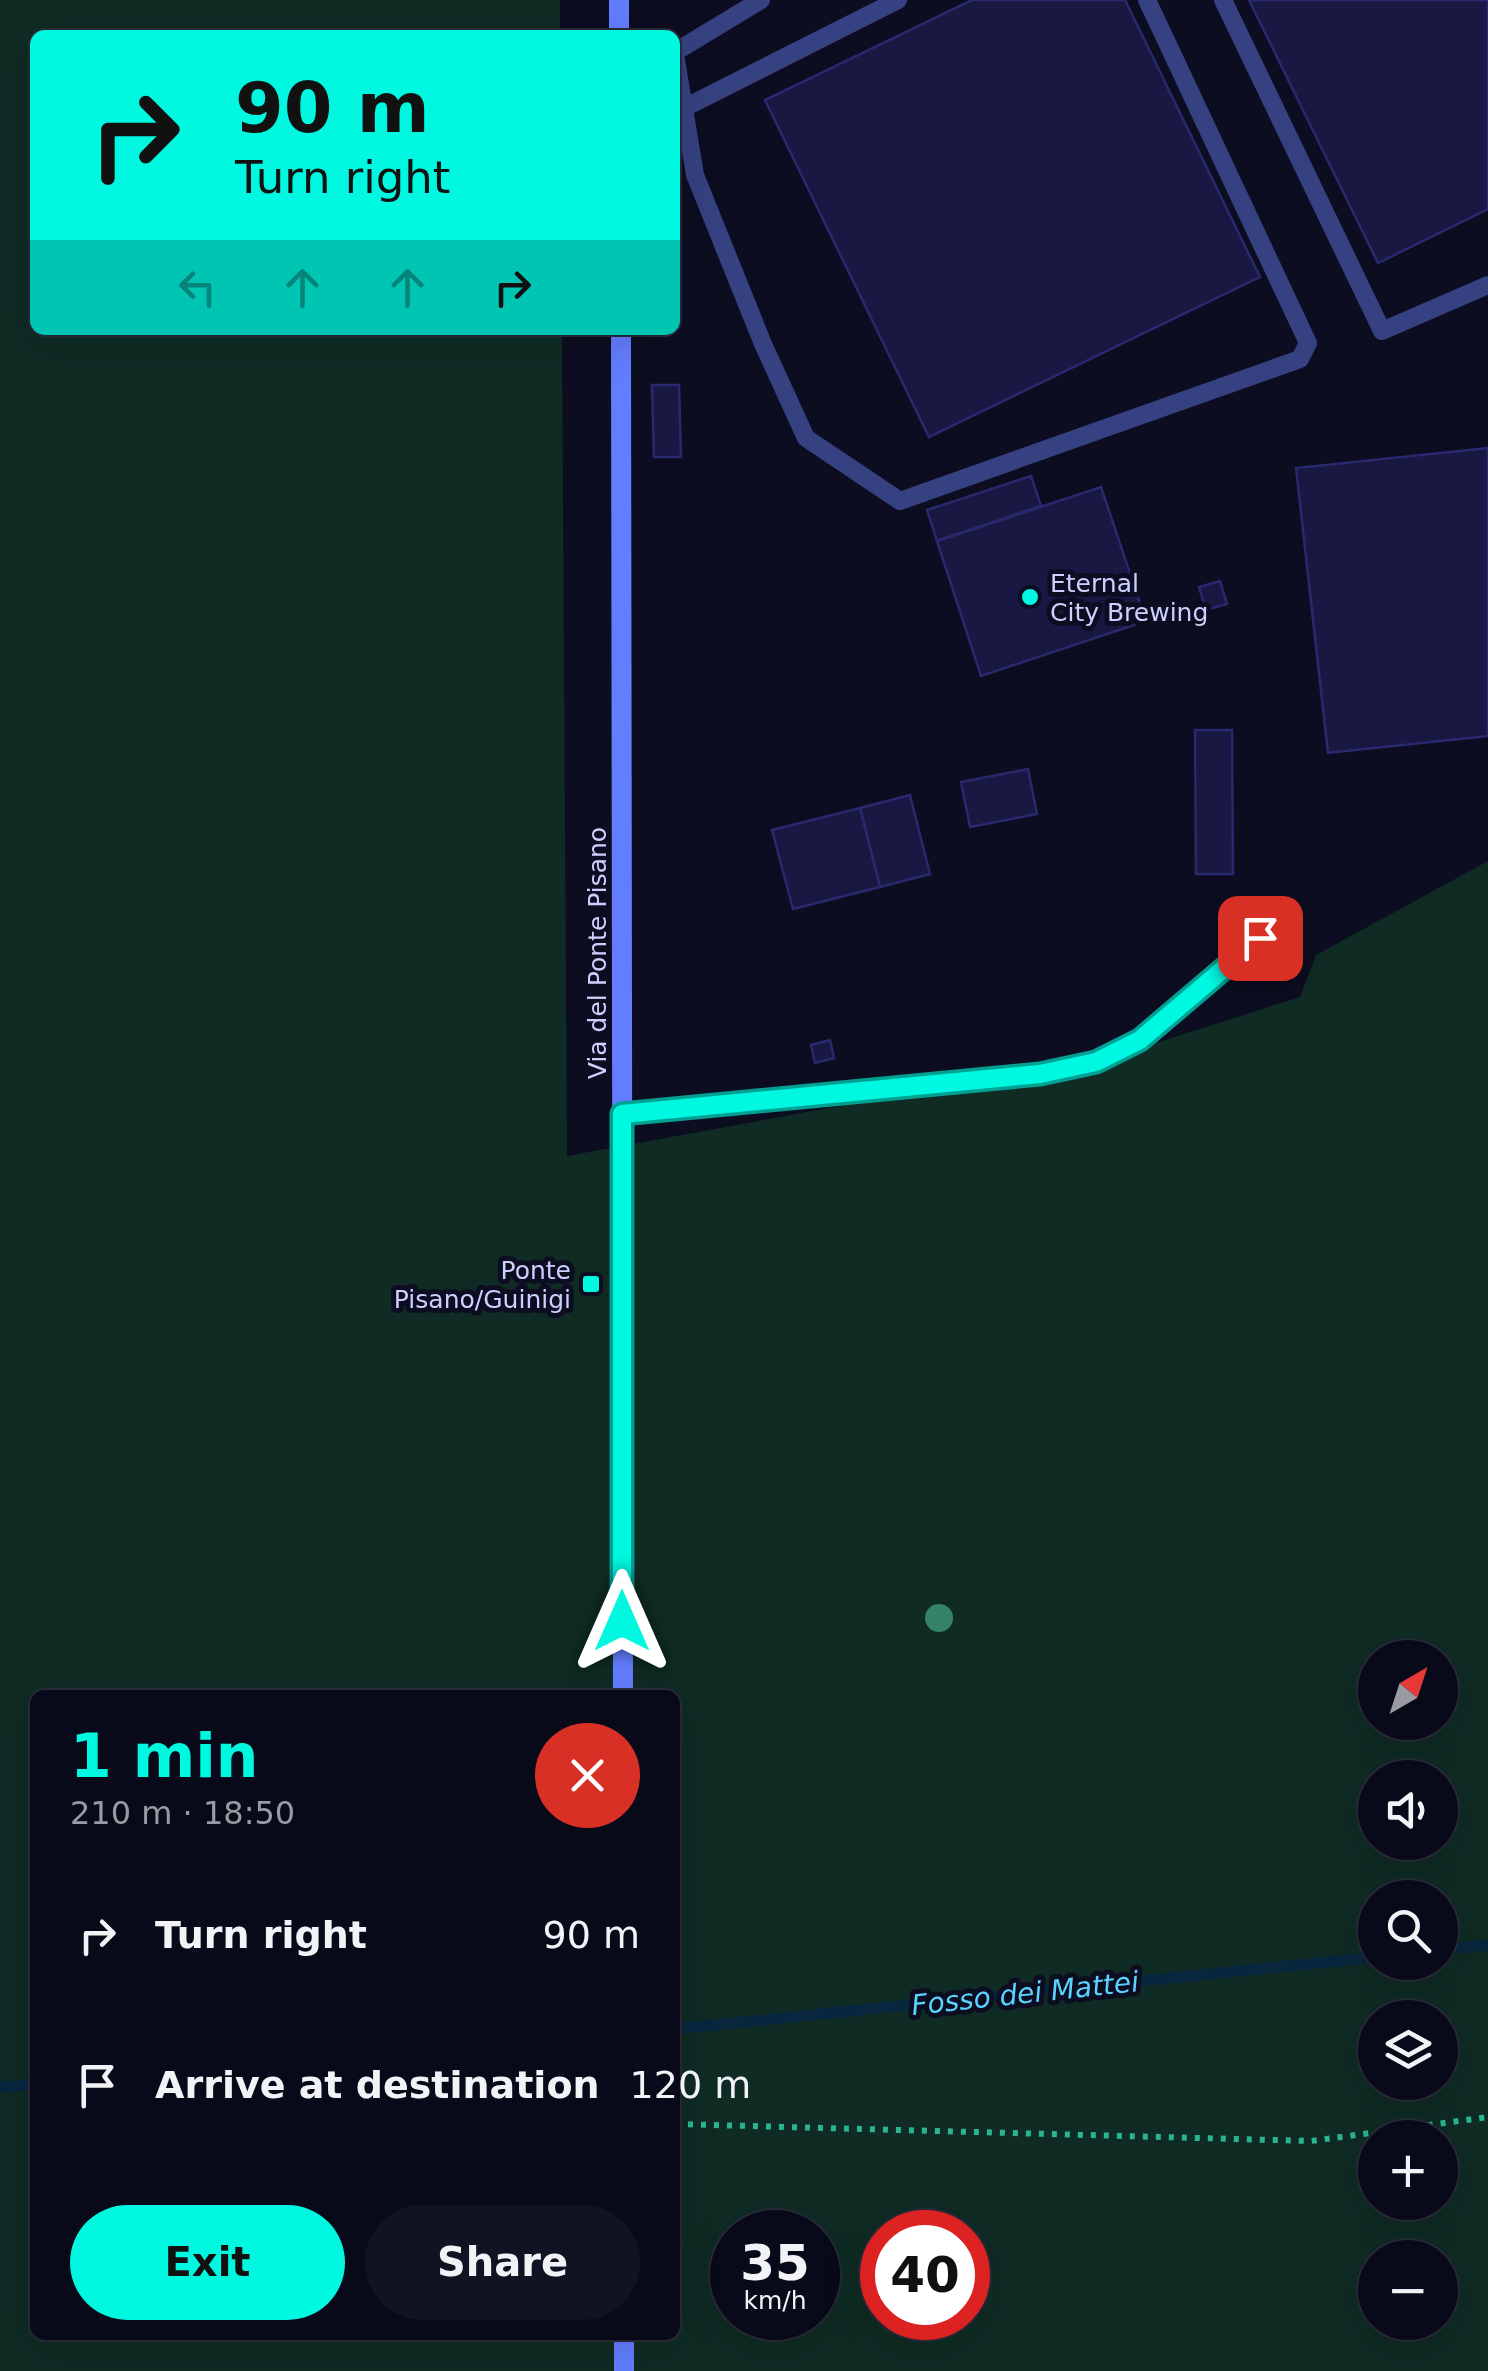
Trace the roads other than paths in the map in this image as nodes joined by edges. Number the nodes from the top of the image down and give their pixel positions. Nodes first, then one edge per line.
1 (619, 0) edge
2 (761, 0) edge
3 (898, 0) edge
4 (1147, 0) edge
5 (1223, 0) edge
6 (619, 30) edge
7 (680, 50) edge
8 (680, 84) edge
9 (684, 108) junction
10 (1488, 286) edge
11 (621, 335) edge
12 (1260, 938) dead end
13 (622, 1114) junction
14 (622, 1690) edge
15 (624, 2340) edge
16 (624, 2371) edge

1 - 6 street
2 - 7 lane
3 - 9 lane
4 - 9 lane
5 - 10 lane
8 - 9 lane
11 - 13 street, Via del Ponte Pisano
12 - 13 lane
13 - 14 street, Via del Ponte Pisano
15 - 16 street

